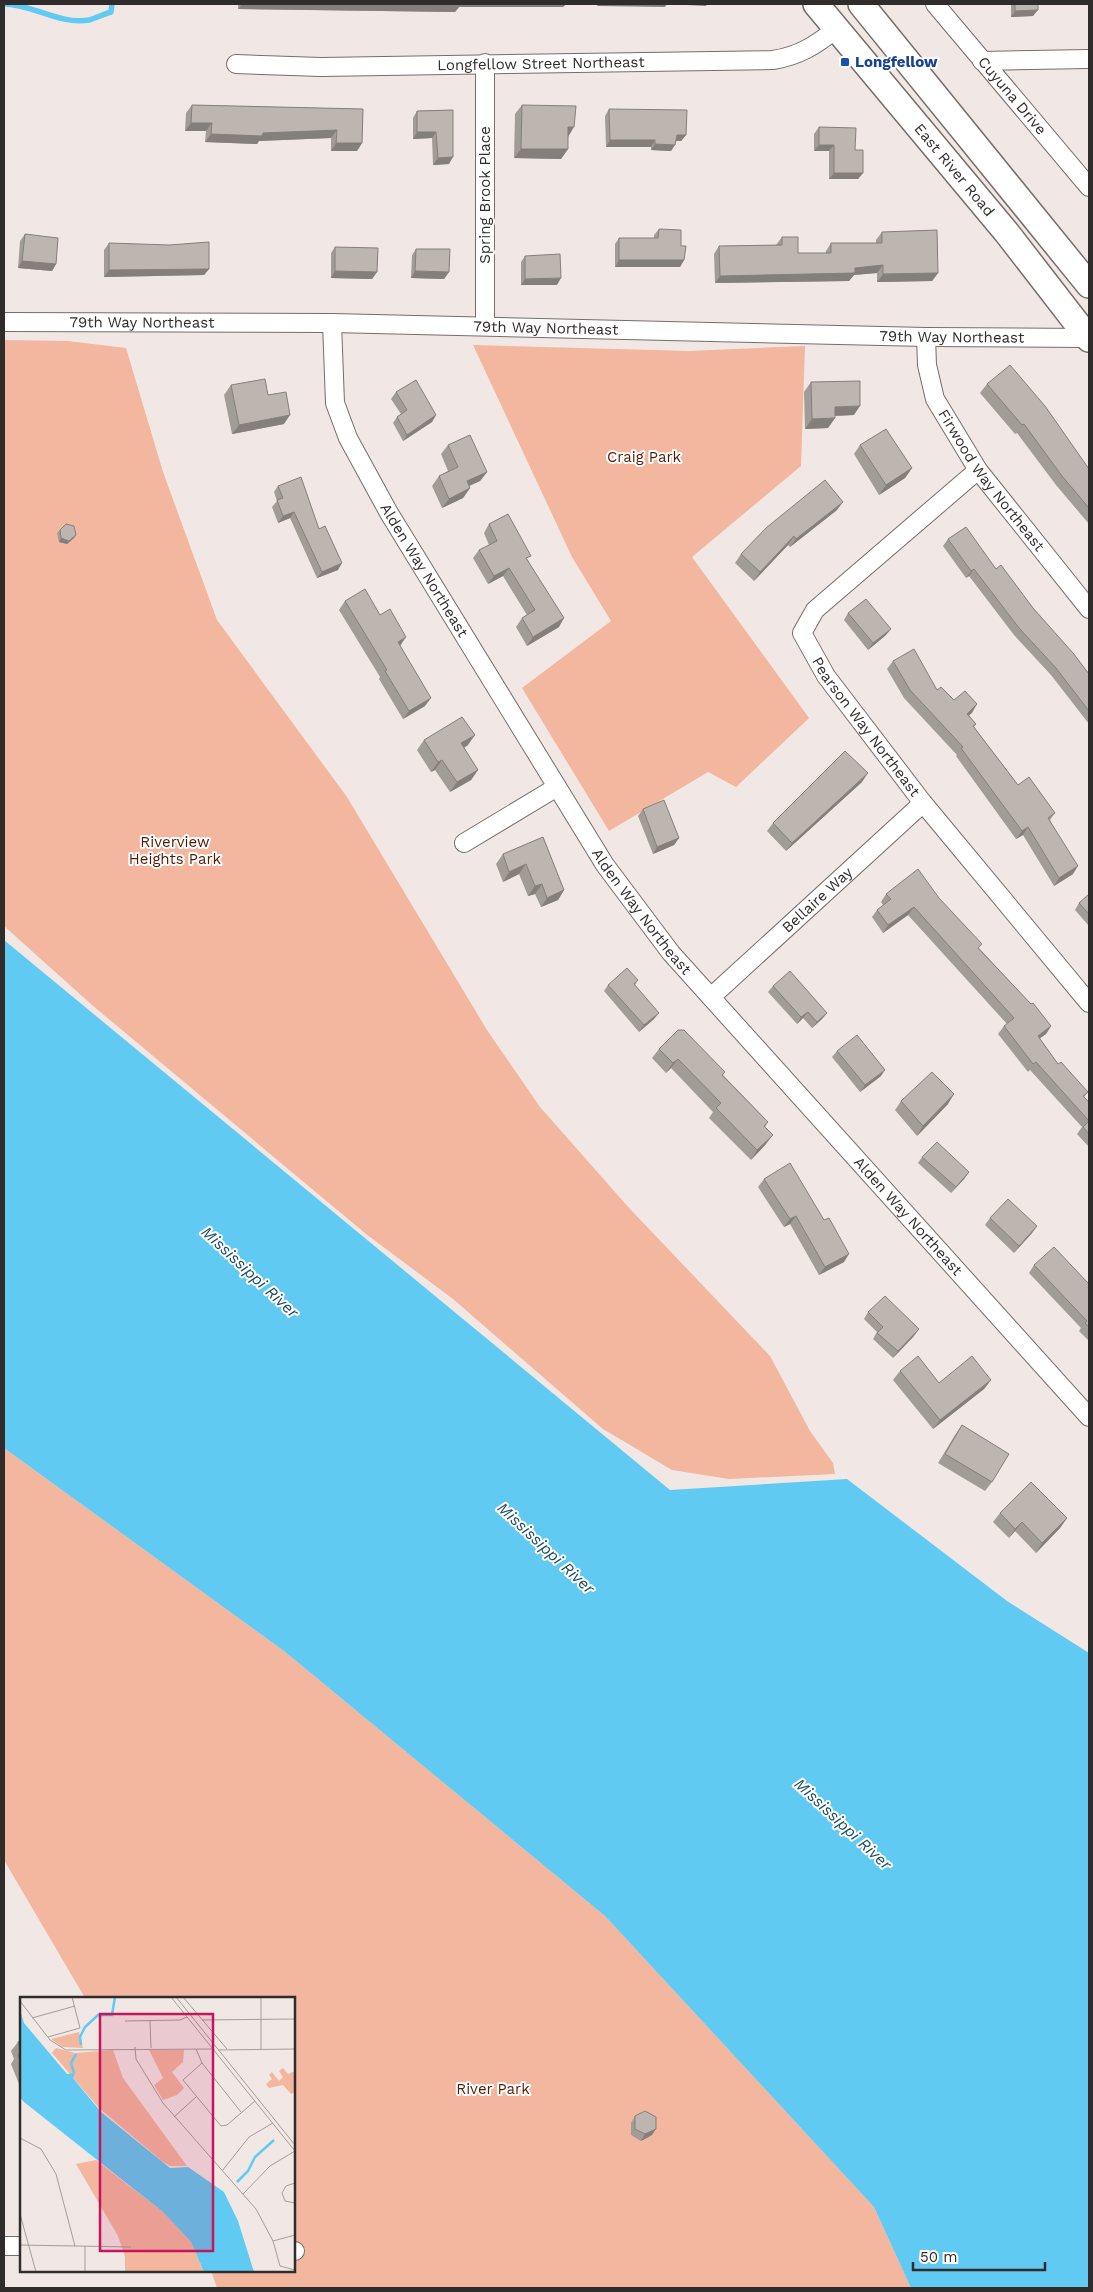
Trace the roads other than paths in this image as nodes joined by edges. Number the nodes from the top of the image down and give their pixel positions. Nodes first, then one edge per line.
1 (816, 4) edge
2 (861, 4) edge
3 (935, 4) edge
4 (836, 29) junction
5 (1089, 59) edge
6 (982, 61) junction
7 (484, 63) junction
8 (236, 64) dead end
9 (1089, 187) edge
10 (1089, 285) edge
11 (4, 322) edge
12 (332, 323) junction
13 (485, 326) junction
14 (926, 337) junction
15 (1089, 338) edge
16 (978, 470) junction
17 (1089, 609) edge
18 (557, 787) junction
19 (922, 803) junction
20 (464, 843) dead end
21 (711, 997) junction
22 (1089, 1003) edge
23 (1089, 1416) edge
24 (4, 2246) edge
25 (20, 2246) edge

1 - 4 main road, East River Road
2 - 10 main road, East River Road
3 - 6 street, Cuyuna Drive
4 - 7 street, Longfellow Street Northeast
4 - 15 main road, East River Road
5 - 6 street
6 - 9 street, Cuyuna Drive
7 - 8 street, Longfellow Street Northeast
7 - 13 street, Spring Brook Place
11 - 12 street, 79th Way Northeast
12 - 13 street, 79th Way Northeast
12 - 18 street, Alden Way Northeast
13 - 14 street, 79th Way Northeast
14 - 15 street, 79th Way Northeast
14 - 16 street, Firwood Way Northeast
16 - 17 street, Firwood Way Northeast
16 - 19 street, Pearson Way Northeast
18 - 20 street
18 - 21 street, Alden Way Northeast
19 - 21 street, Bellaire Way
19 - 22 street, Pearson Way Northeast
21 - 23 street, Alden Way Northeast
24 - 25 street

